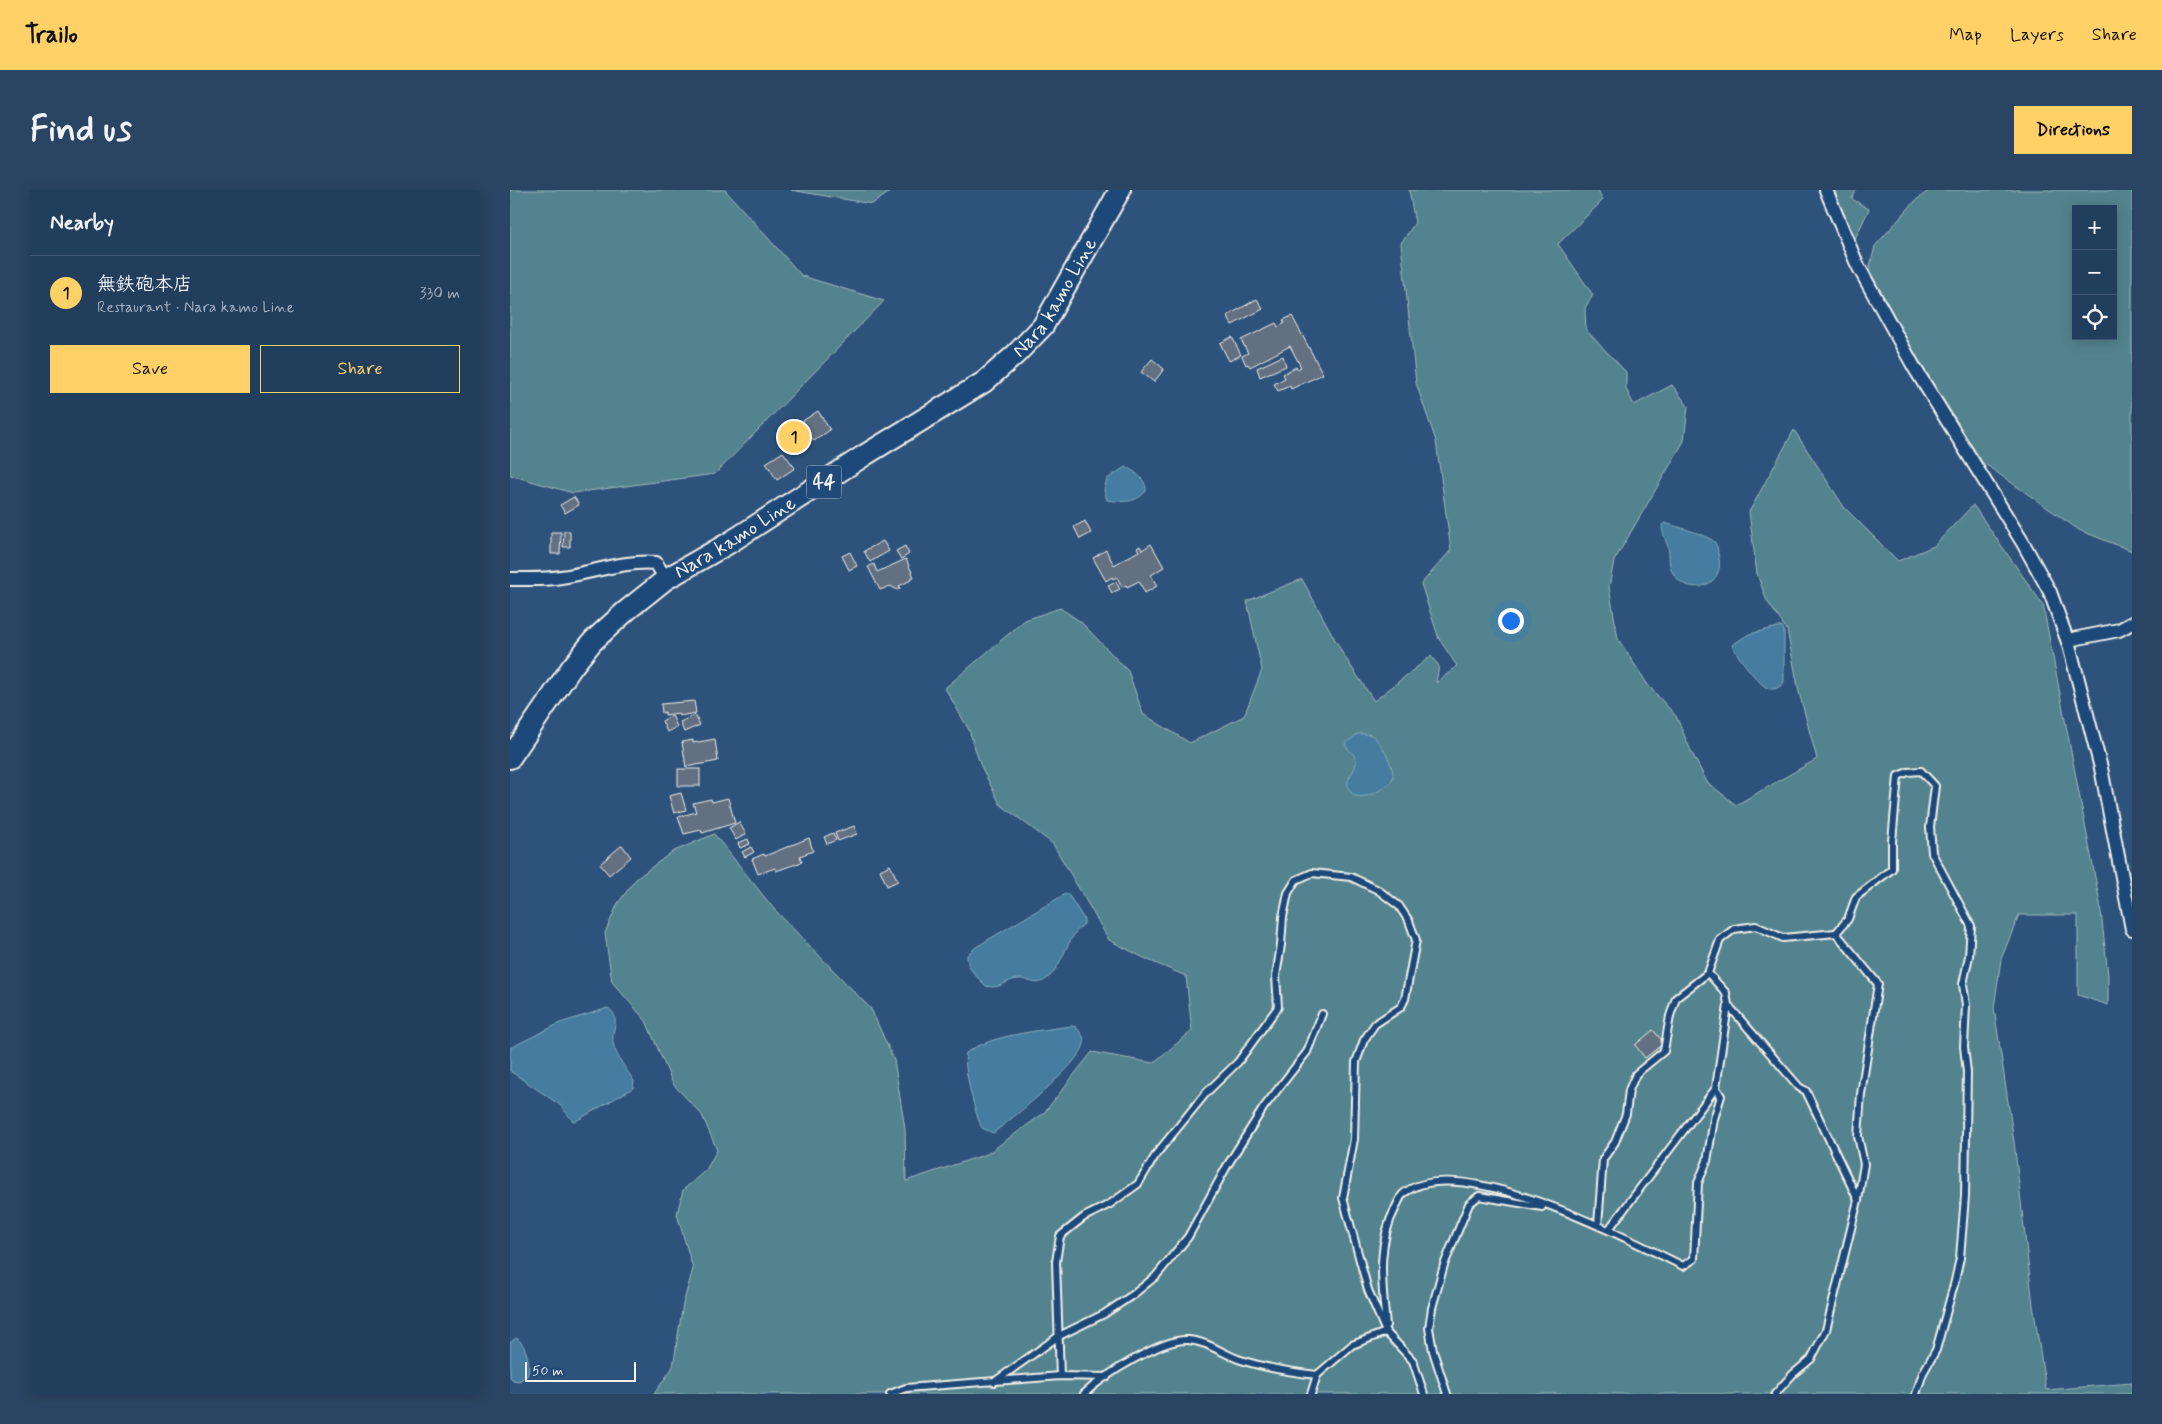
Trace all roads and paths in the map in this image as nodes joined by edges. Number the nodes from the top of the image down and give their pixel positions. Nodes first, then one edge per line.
1 (1120, 190) edge
2 (1826, 190) edge
3 (666, 578) junction
4 (510, 579) edge
5 (2132, 623) edge
6 (2068, 640) junction
7 (510, 758) edge
8 (2132, 929) edge
9 (1836, 932) junction
10 (1708, 973) junction
11 (1728, 1005) junction
12 (1322, 1014) dead end
13 (1716, 1088) junction
14 (1858, 1200) junction
15 (1558, 1210) junction
16 (1598, 1225) junction
17 (1609, 1230) junction
18 (1386, 1332) junction
19 (1059, 1336) junction
20 (1317, 1375) junction
21 (1060, 1376) junction
22 (1108, 1377) junction
23 (994, 1382) junction
24 (890, 1394) edge
25 (1084, 1394) edge
26 (1310, 1394) edge
27 (1424, 1394) edge
28 (1447, 1394) edge
29 (1775, 1394) edge
30 (1916, 1394) edge

1 - 3 main road, Nara kamo Line / 44
2 - 6 street
3 - 4 street
3 - 7 main road, Nara kamo Line / 44
5 - 6 street
6 - 8 street
9 - 10 lane
9 - 14 lane
9 - 30 lane
10 - 11 lane
10 - 16 lane
11 - 13 lane
11 - 14 lane
12 - 19 lane
13 - 17 lane
13 - 17 lane
14 - 29 lane
15 - 16 lane
15 - 18 lane
15 - 28 lane
16 - 17 lane
18 - 19 lane
18 - 20 lane
18 - 27 lane
19 - 21 lane
19 - 23 lane
20 - 22 lane
20 - 26 lane
21 - 22 lane
21 - 23 lane
22 - 25 lane
23 - 24 lane

